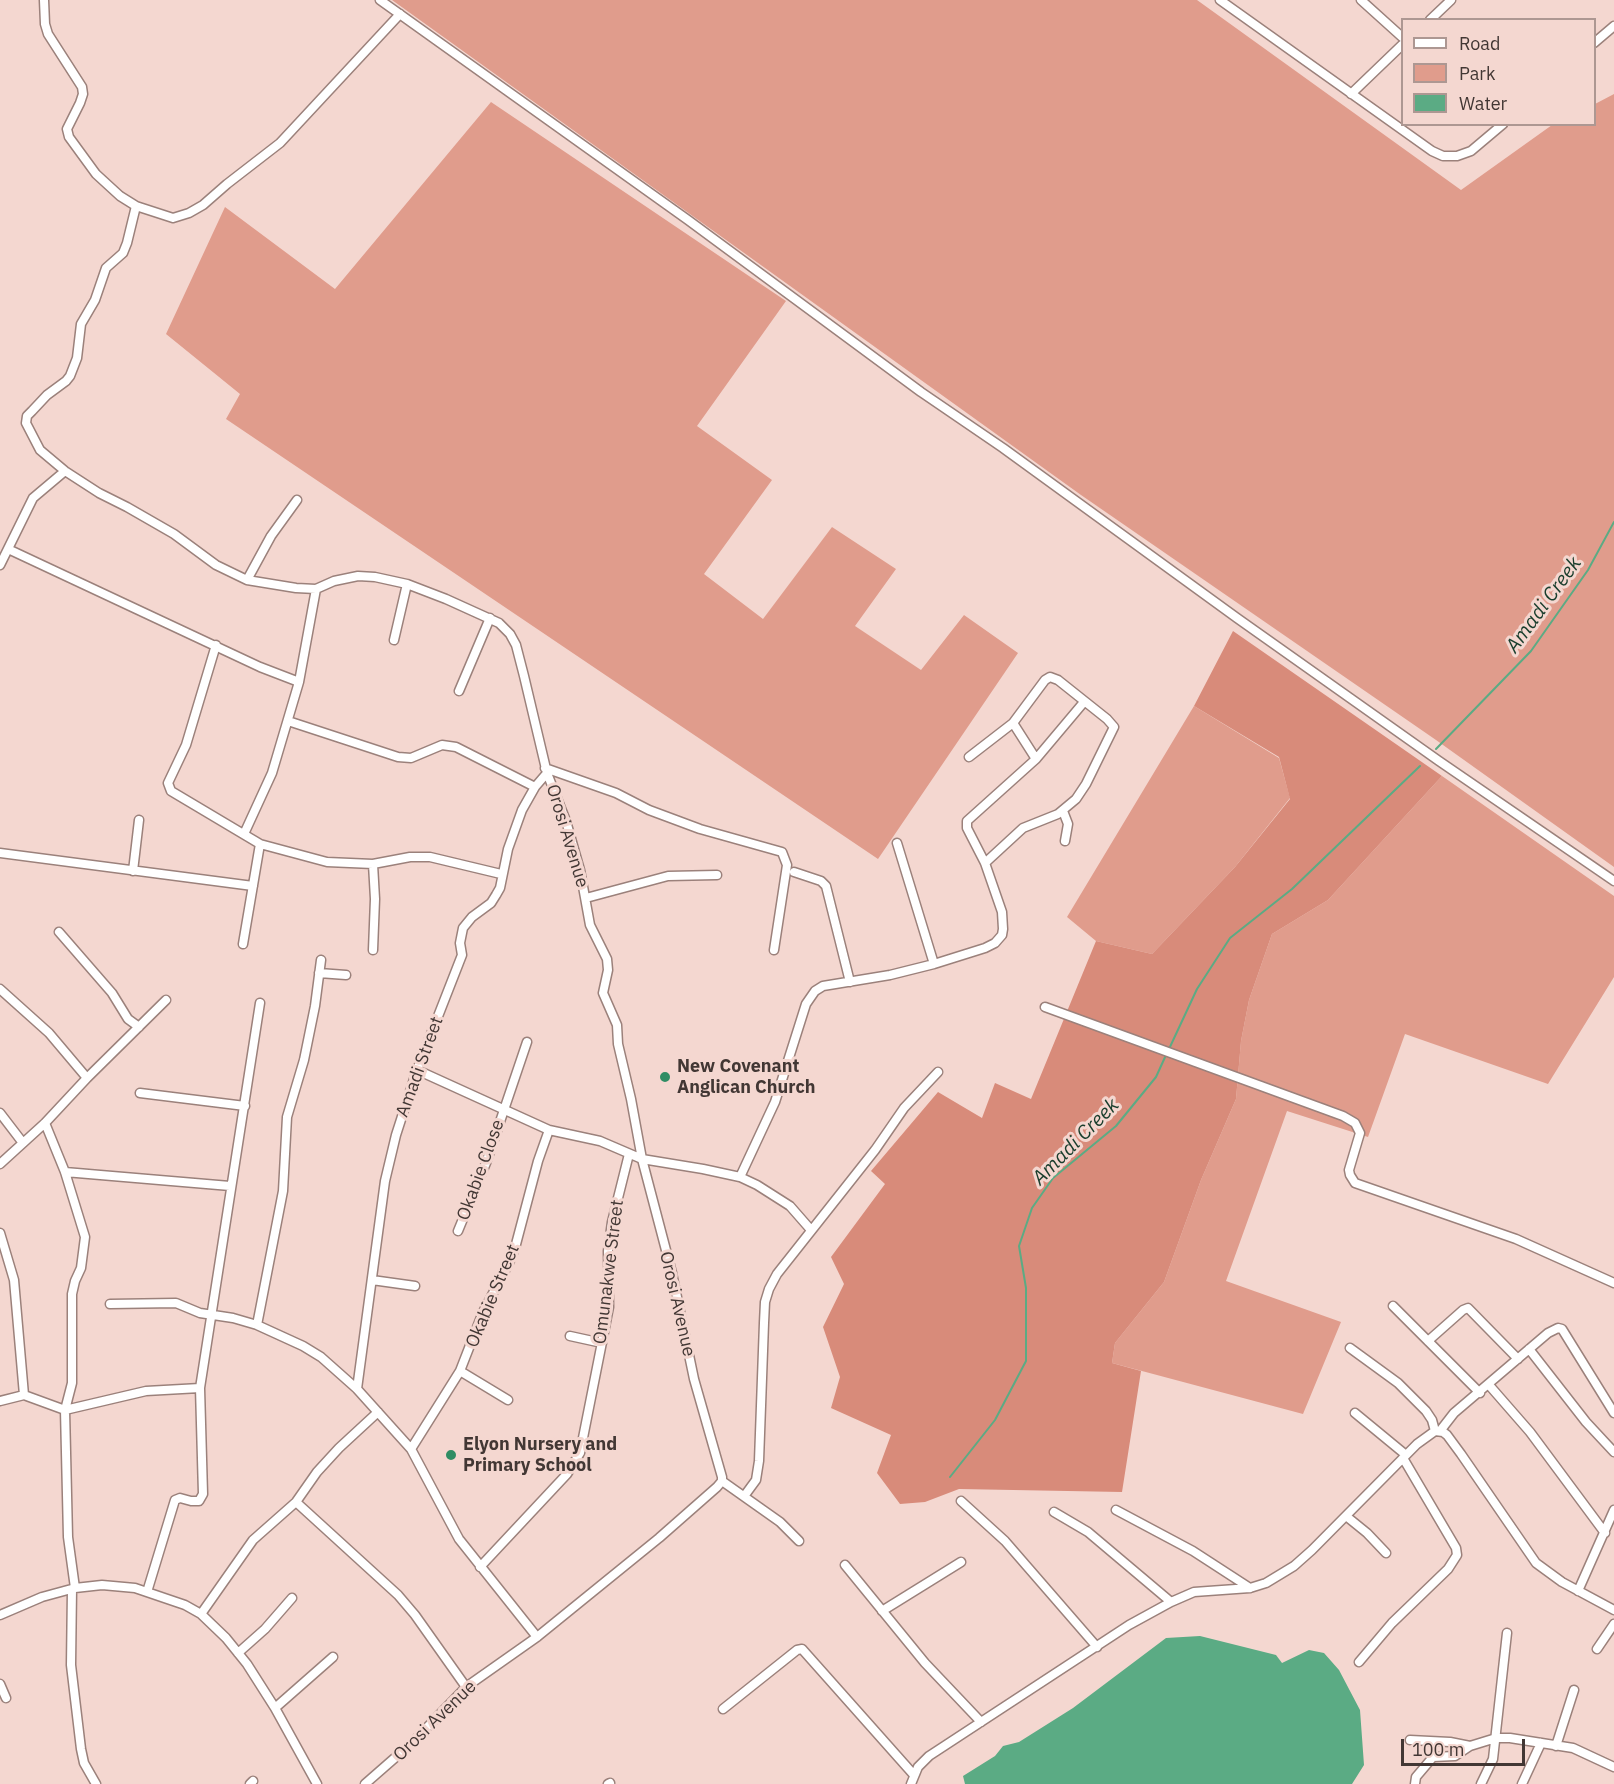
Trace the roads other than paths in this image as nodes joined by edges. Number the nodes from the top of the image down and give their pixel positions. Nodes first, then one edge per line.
1 (45, 0) edge
2 (380, 0) edge
3 (1220, 0) edge
4 (1361, 0) edge
5 (1451, 0) edge
6 (400, 14) junction
7 (1432, 18) edge
8 (1614, 26) edge
9 (1401, 36) edge
10 (1596, 42) edge
11 (1401, 46) edge
12 (1351, 93) junction
13 (1501, 126) edge
14 (136, 206) junction
15 (65, 471) junction
16 (297, 500) dead end
17 (8, 549) junction
18 (0, 565) edge
19 (247, 580) junction
20 (407, 584) junction
21 (316, 589) junction
22 (490, 618) junction
23 (394, 640) dead end
24 (216, 645) junction
25 (299, 682) junction
26 (459, 691) dead end
27 (1084, 702) junction
28 (288, 721) junction
29 (1013, 723) junction
30 (969, 757) dead end
31 (1036, 759) junction
32 (546, 770) junction
33 (536, 787) junction
34 (1063, 811) junction
35 (139, 820) dead end
36 (244, 834) junction
37 (1065, 841) dead end
38 (897, 843) dead end
39 (260, 844) junction
40 (0, 853) edge
41 (985, 863) junction
42 (373, 864) junction
43 (133, 871) junction
44 (794, 872) dead end
45 (501, 874) junction
46 (717, 875) dead end
47 (1614, 881) edge
48 (253, 886) junction
49 (586, 898) junction
50 (59, 932) dead end
51 (243, 944) dead end
52 (374, 950) dead end
53 (774, 950) dead end
54 (321, 960) dead end
55 (934, 964) junction
56 (319, 973) junction
57 (346, 975) dead end
58 (850, 982) junction
59 (0, 989) edge
60 (166, 1000) dead end
61 (260, 1003) dead end
62 (1045, 1007) dead end
63 (138, 1028) junction
64 (527, 1042) dead end
65 (417, 1070) junction
66 (938, 1072) dead end
67 (87, 1078) junction
68 (140, 1093) dead end
69 (245, 1106) junction
70 (503, 1110) junction
71 (0, 1113) edge
72 (45, 1124) junction
73 (549, 1130) junction
74 (23, 1143) junction
75 (629, 1154) junction
76 (642, 1160) junction
77 (0, 1164) edge
78 (65, 1172) junction
79 (740, 1177) junction
80 (230, 1186) junction
81 (811, 1230) junction
82 (458, 1231) dead end
83 (0, 1233) edge
84 (372, 1280) junction
85 (1613, 1283) edge
86 (415, 1286) dead end
87 (110, 1304) dead end
88 (1393, 1306) dead end
89 (212, 1316) junction
90 (257, 1325) junction
91 (570, 1336) dead end
92 (1428, 1341) junction
93 (602, 1343) junction
94 (1350, 1348) dead end
95 (1529, 1348) junction
96 (1518, 1359) junction
97 (460, 1371) junction
98 (1489, 1385) junction
99 (200, 1388) junction
100 (357, 1389) junction
101 (1480, 1393) junction
102 (24, 1395) junction
103 (508, 1400) dead end
104 (0, 1401) edge
105 (65, 1410) junction
106 (378, 1412) junction
107 (1355, 1413) dead end
108 (1614, 1413) edge
109 (1437, 1431) junction
110 (411, 1449) junction
111 (1614, 1452) edge
112 (1404, 1457) junction
113 (722, 1481) junction
114 (744, 1495) junction
115 (961, 1501) dead end
116 (296, 1502) junction
117 (1116, 1510) dead end
118 (1614, 1510) edge
119 (1054, 1512) dead end
120 (1346, 1516) junction
121 (1605, 1533) junction
122 (799, 1541) dead end
123 (1386, 1553) dead end
124 (961, 1562) dead end
125 (845, 1565) dead end
126 (480, 1568) junction
127 (74, 1588) junction
128 (1250, 1588) junction
129 (1578, 1591) junction
130 (147, 1592) junction
131 (292, 1598) dead end
132 (1171, 1602) junction
133 (1614, 1610) edge
134 (882, 1611) junction
135 (201, 1614) junction
136 (0, 1615) edge
137 (1614, 1623) edge
138 (1507, 1633) dead end
139 (537, 1637) junction
140 (1097, 1647) junction
141 (1597, 1649) dead end
142 (238, 1653) junction
143 (333, 1657) dead end
144 (1359, 1662) dead end
145 (0, 1684) edge
146 (466, 1687) junction
147 (1574, 1690) dead end
148 (6, 1698) dead end
149 (274, 1708) junction
150 (723, 1709) dead end
151 (981, 1722) junction
152 (1496, 1738) junction
153 (1410, 1740) dead end
154 (1541, 1743) junction
155 (1470, 1746) junction
156 (1556, 1746) junction
157 (1614, 1767) edge
158 (912, 1779) edge
159 (96, 1784) edge
160 (317, 1784) edge
161 (365, 1784) edge
162 (1415, 1784) edge
163 (1481, 1784) edge
164 (1522, 1784) edge

1 - 14 street
2 - 6 street
3 - 12 street
4 - 9 street
5 - 7 street
6 - 14 street
6 - 47 street
8 - 10 street
11 - 12 street
12 - 13 street
14 - 15 street
15 - 17 street
15 - 19 street
16 - 19 street
17 - 18 street
17 - 24 street
19 - 21 street
20 - 21 street, Orosi Avenue
20 - 22 street, Orosi Avenue
20 - 23 street
21 - 25 street
22 - 26 street
22 - 32 street, Orosi Avenue
24 - 25 street
24 - 36 street
25 - 28 street
27 - 29 street
27 - 31 street
27 - 34 street
28 - 33 street
28 - 36 street
29 - 30 street
29 - 31 street
31 - 41 street
32 - 33 street, Amadi Street
32 - 49 street, Orosi Avenue
32 - 53 street
33 - 45 street, Amadi Street
34 - 37 street
34 - 41 street
35 - 43 street
36 - 39 street
38 - 55 street
39 - 42 street
39 - 48 street
40 - 43 street
41 - 55 street
42 - 45 street
42 - 52 street
43 - 48 street
44 - 58 street
45 - 65 street, Amadi Street
46 - 49 street
48 - 51 street
49 - 76 street, Orosi Avenue
50 - 63 street
54 - 56 street
55 - 58 street
56 - 57 street
56 - 90 street
58 - 79 street
59 - 67 street
60 - 63 street
61 - 69 street
62 - 85 street
63 - 67 street
64 - 70 street, Okabie Close
65 - 70 street
65 - 84 street, Amadi Street
66 - 81 street
67 - 72 street
68 - 69 street
69 - 80 street
70 - 73 street
70 - 82 street, Okabie Close
71 - 74 street
72 - 74 street
72 - 78 street
73 - 75 street
73 - 97 street, Okabie Street
74 - 77 street
75 - 76 street
75 - 93 street, Omunakwe Street
76 - 79 street
76 - 113 street, Orosi Avenue
78 - 80 street
78 - 105 street
79 - 81 street
80 - 89 street
81 - 114 street
83 - 102 street
84 - 86 street
84 - 100 street, Amadi Street
87 - 89 street
88 - 92 street
89 - 90 street
89 - 99 street
90 - 100 street
91 - 93 street
92 - 96 street
92 - 101 street
93 - 126 street, Omunakwe Street
94 - 109 street
95 - 96 street
95 - 108 street
95 - 111 street
96 - 98 street
97 - 103 street
97 - 110 street, Okabie Street
98 - 101 street
98 - 121 street
99 - 105 street
99 - 130 street
100 - 106 street
101 - 109 street
102 - 104 street
102 - 105 street
105 - 127 street
106 - 110 street
106 - 116 street
107 - 112 street
109 - 112 street
109 - 129 street
110 - 126 street
112 - 120 street
112 - 144 street
113 - 114 street
113 - 139 street, Orosi Avenue
114 - 122 street
115 - 140 street
116 - 135 street
116 - 146 street
117 - 128 street
118 - 121 street
119 - 132 street
120 - 123 street
120 - 128 street
121 - 129 street
124 - 134 street
125 - 134 street
126 - 139 street
127 - 130 street
127 - 136 street
127 - 159 street
128 - 132 street
129 - 133 street
130 - 135 street
131 - 142 street
132 - 140 street
134 - 151 street
135 - 142 street
137 - 141 street
138 - 152 street
139 - 146 street, Orosi Avenue
140 - 151 street
142 - 149 street
143 - 149 street
145 - 148 street
146 - 161 street, Orosi Avenue
147 - 156 street
149 - 160 street
150 - 158 street
151 - 158 street
152 - 154 street
152 - 155 street
152 - 163 street
153 - 155 street
154 - 156 street
154 - 164 street
155 - 162 street
156 - 157 street

